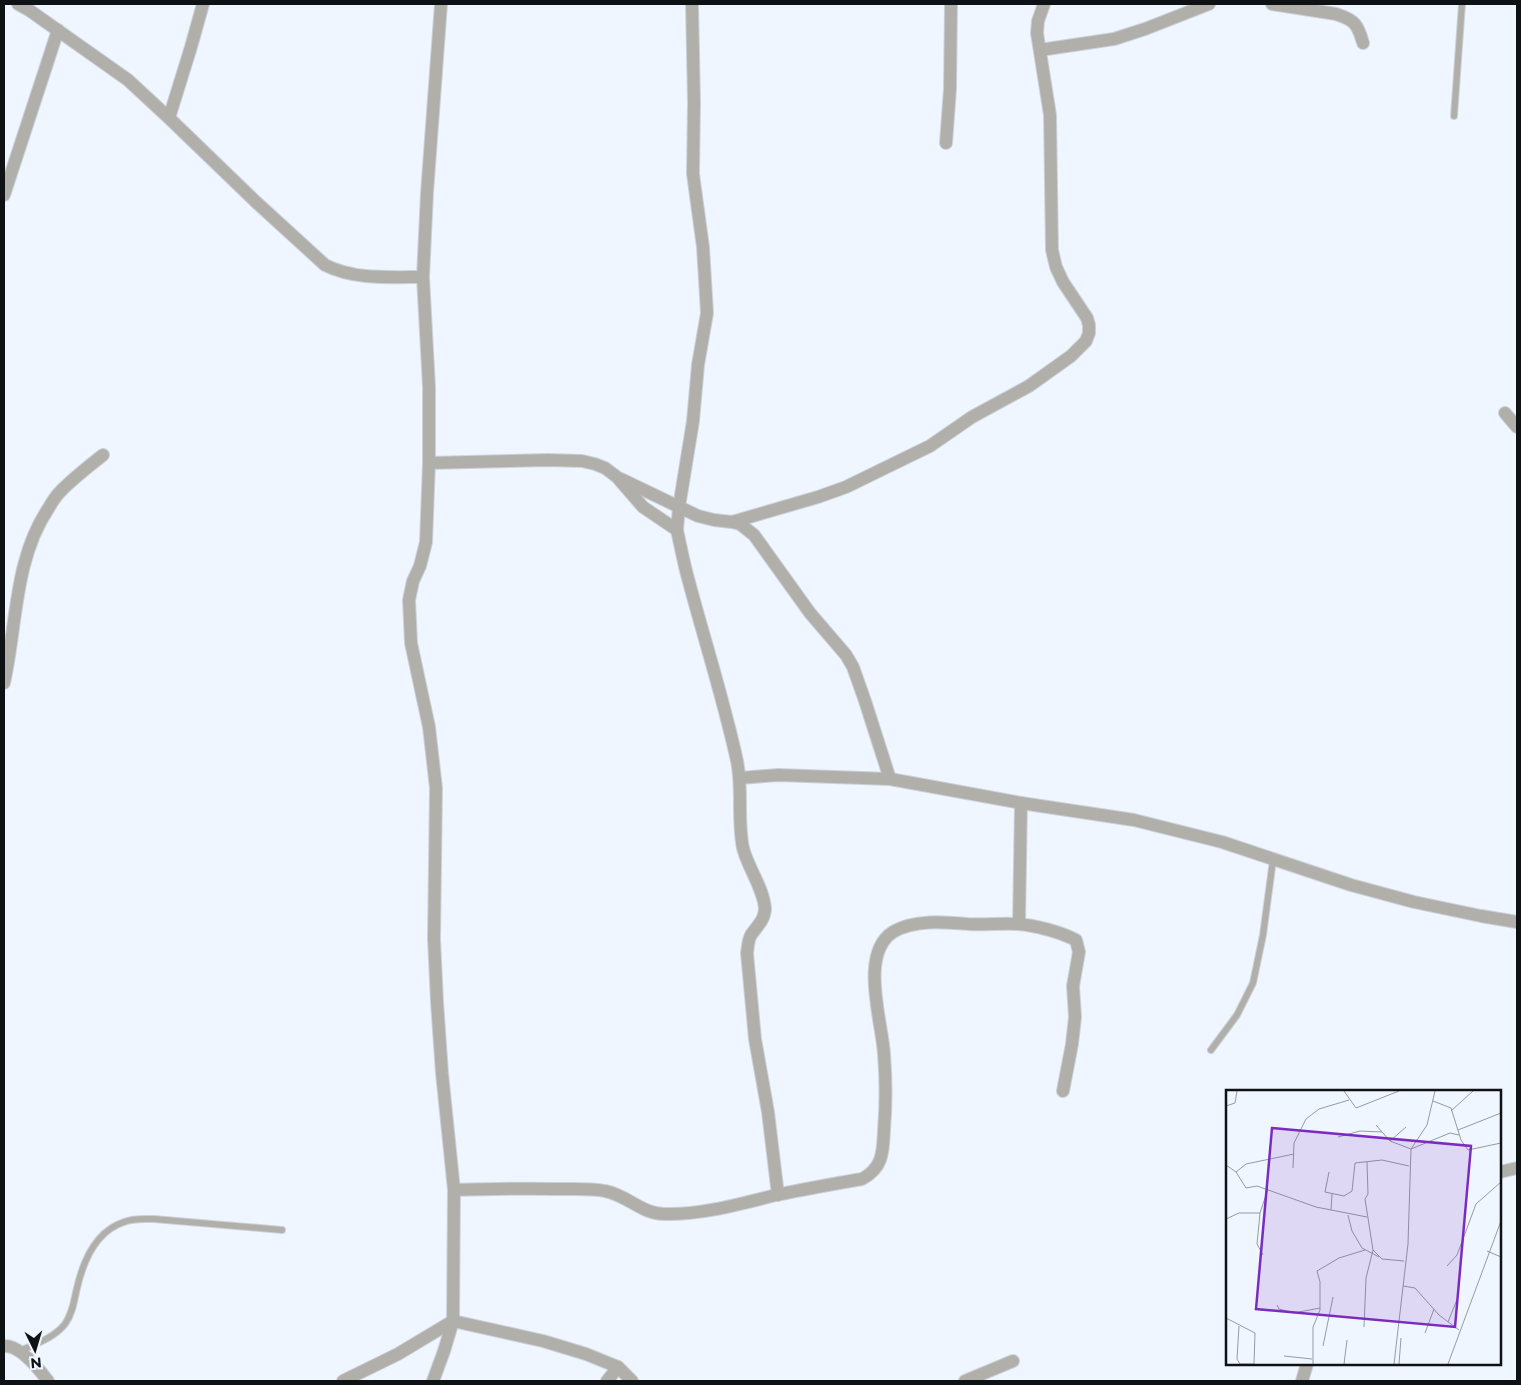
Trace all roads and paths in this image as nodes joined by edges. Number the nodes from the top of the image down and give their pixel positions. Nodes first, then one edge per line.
1 (18, 4) edge
2 (203, 4) edge
3 (441, 4) edge
4 (692, 4) edge
5 (952, 4) edge
6 (1044, 4) edge
7 (1209, 4) edge
8 (1272, 4) edge
9 (1462, 4) edge
10 (58, 30) junction
11 (1363, 44) dead end
12 (1040, 50) junction
13 (1454, 116) dead end
14 (169, 118) junction
15 (946, 144) dead end
16 (4, 195) edge
17 (423, 277) junction
18 (1505, 413) dead end
19 (1517, 427) edge
20 (103, 456) dead end
21 (429, 463) junction
22 (617, 477) junction
23 (679, 507) junction
24 (732, 522) junction
25 (677, 530) junction
26 (4, 683) edge
27 (740, 778) junction
28 (890, 780) junction
29 (1021, 803) junction
30 (1273, 860) junction
31 (1516, 919) edge
32 (1019, 924) junction
33 (1211, 1050) dead end
34 (1063, 1091) dead end
35 (1517, 1168) edge
36 (1501, 1172) edge
37 (454, 1190) junction
38 (778, 1195) junction
39 (282, 1230) dead end
40 (453, 1321) junction
41 (4, 1346) edge
42 (20, 1351) junction
43 (1013, 1361) dead end
44 (1307, 1365) edge
45 (618, 1367) junction
46 (48, 1381) edge
47 (343, 1381) edge
48 (433, 1381) edge
49 (607, 1381) edge
50 (632, 1381) edge
51 (965, 1381) edge
52 (1302, 1381) edge

1 - 10 street
2 - 14 street
3 - 17 street
4 - 23 street
5 - 15 street
6 - 12 street
7 - 12 street
8 - 11 street
9 - 13 lane
10 - 14 street
10 - 16 street
12 - 24 street
14 - 17 street
17 - 21 street
18 - 19 street
20 - 26 street
21 - 22 street
21 - 37 street
22 - 23 street
22 - 25 street
23 - 24 street
23 - 25 street
24 - 28 street
25 - 27 street
27 - 28 street
27 - 38 street
28 - 29 street
29 - 30 street
29 - 32 street
30 - 31 street
30 - 33 lane
32 - 34 street
32 - 38 street
35 - 36 street
37 - 38 street
37 - 40 street
39 - 42 lane
40 - 45 street
40 - 47 street
40 - 48 street
41 - 42 street
42 - 46 street
43 - 51 street
44 - 52 street
45 - 49 street
45 - 50 street

